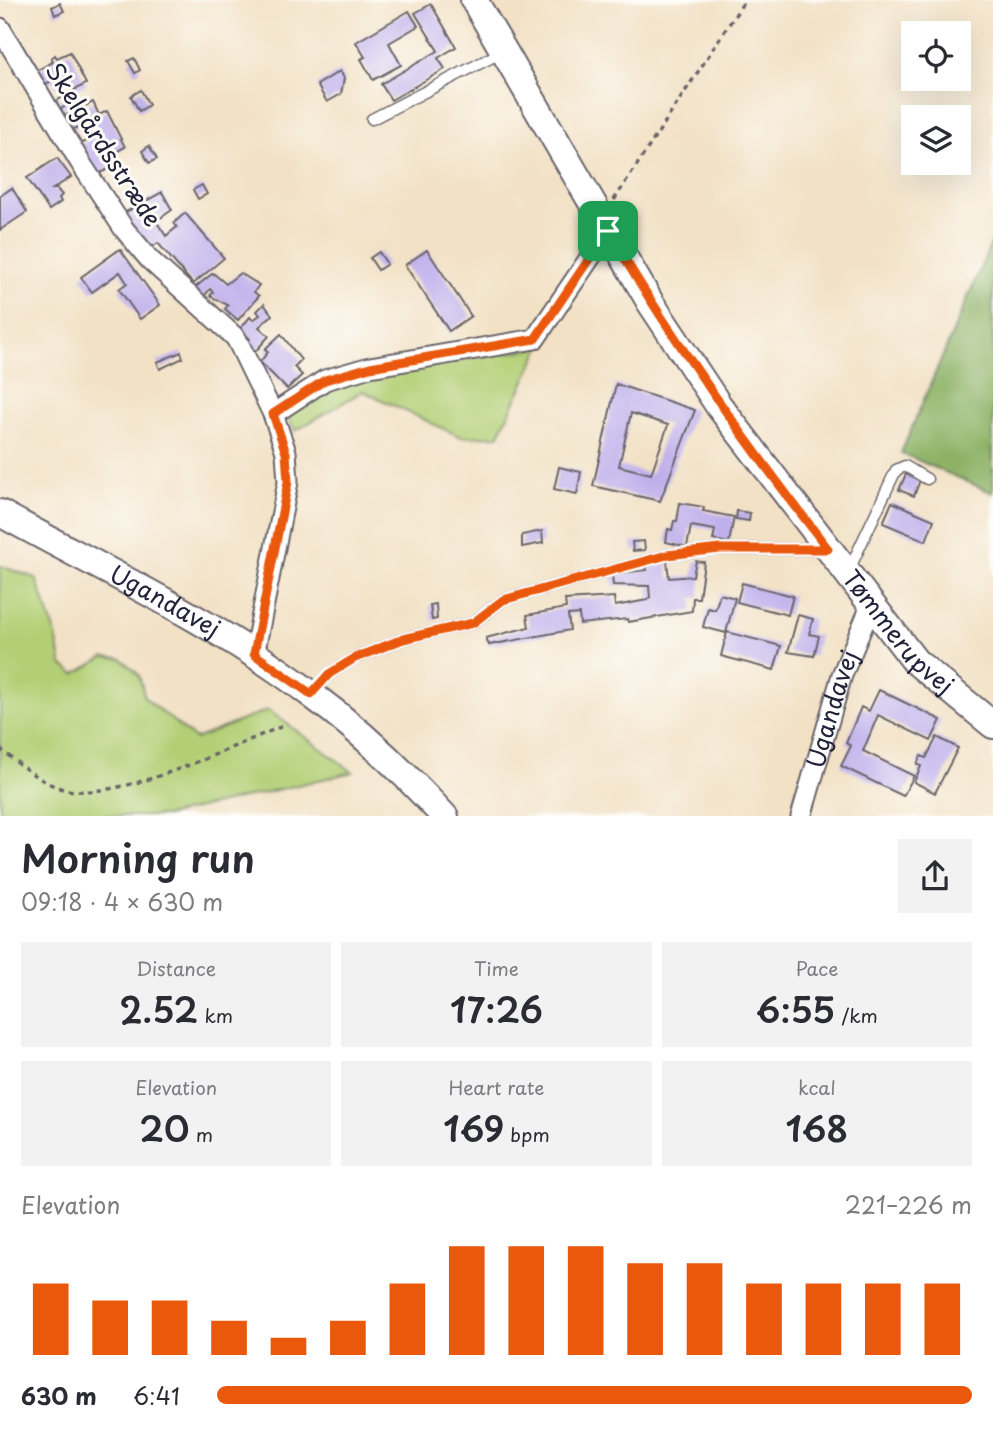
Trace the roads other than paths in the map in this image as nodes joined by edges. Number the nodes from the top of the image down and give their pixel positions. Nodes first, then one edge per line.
1 (474, 0) edge
2 (0, 28) edge
3 (503, 51) junction
4 (372, 119) dead end
5 (605, 225) junction
6 (273, 414) junction
7 (927, 479) dead end
8 (0, 513) edge
9 (828, 549) junction
10 (847, 575) junction
11 (871, 606) junction
12 (254, 654) junction
13 (311, 694) junction
14 (993, 725) edge
15 (444, 816) edge
16 (801, 816) edge

1 - 3 street, Tømmerupvej
2 - 6 street, Skelgårdsstræde
3 - 4 lane
3 - 5 street, Tømmerupvej
5 - 6 street
5 - 9 street, Tømmerupvej
6 - 12 street, Skelgårdsstræde
7 - 10 lane
8 - 12 street, Ugandavej
9 - 10 street, Tømmerupvej
9 - 13 lane
10 - 11 street, Tømmerupvej
11 - 14 street, Tømmerupvej
11 - 16 street, Ugandavej
12 - 13 street, Ugandavej
13 - 15 street, Ugandavej

